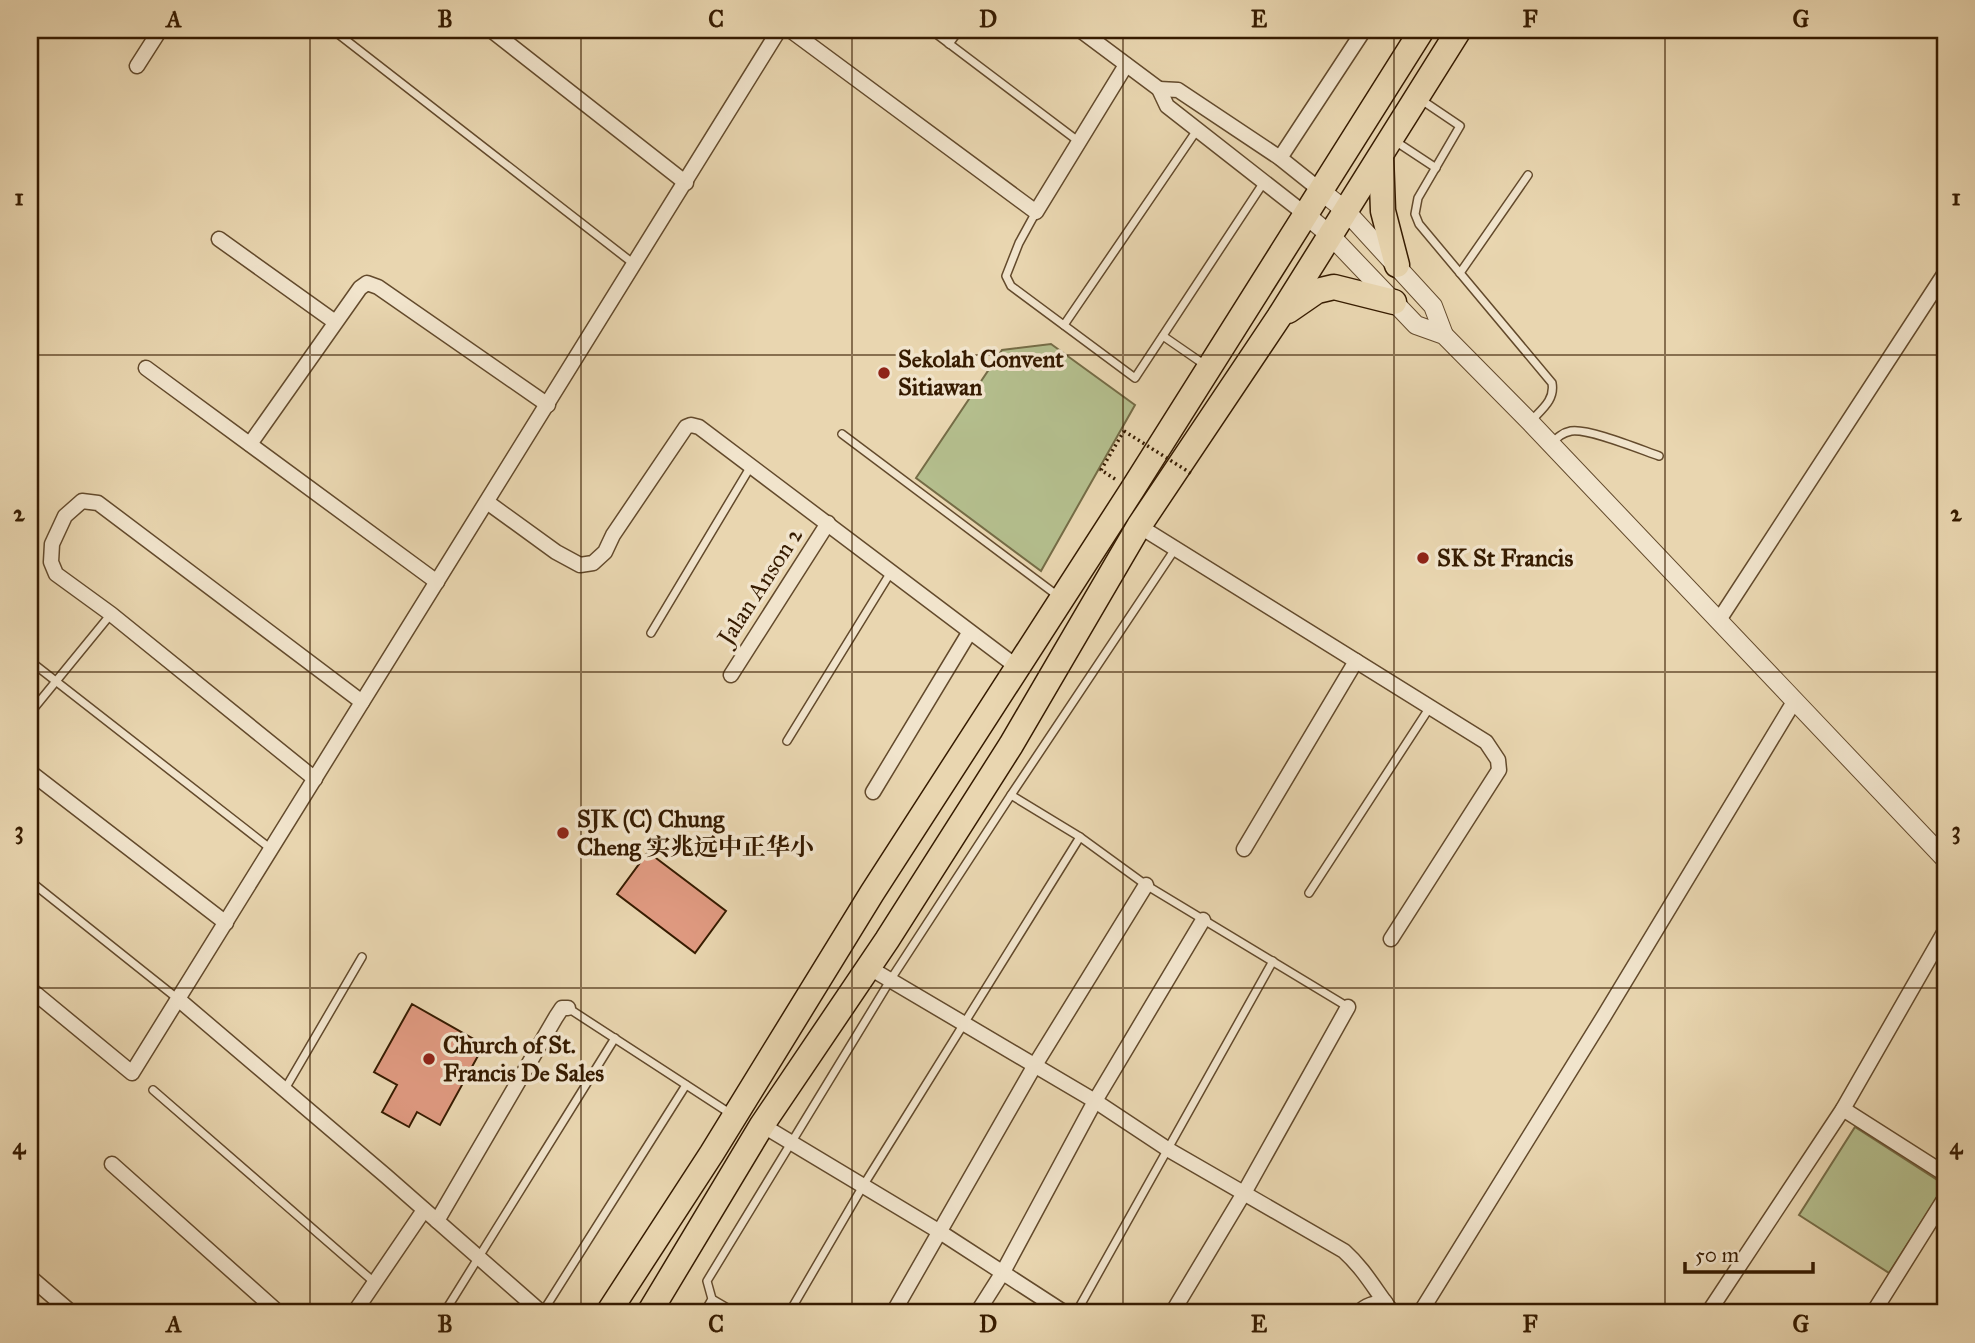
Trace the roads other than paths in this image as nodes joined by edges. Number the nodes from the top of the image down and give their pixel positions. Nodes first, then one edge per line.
1 (160, 30) edge
2 (333, 30) edge
3 (491, 30) edge
4 (790, 30) edge
5 (931, 30) edge
6 (959, 30) edge
7 (1080, 30) edge
8 (1422, 30) edge
9 (1459, 30) edge
10 (774, 32) edge
11 (1361, 34) edge
12 (949, 44) junction
13 (1126, 65) junction
14 (136, 66) dead end
15 (1159, 89) junction
16 (1417, 97) junction
17 (1198, 130) junction
18 (1078, 141) junction
19 (1386, 147) junction
20 (1280, 158) junction
21 (1436, 168) junction
22 (1528, 175) dead end
23 (1265, 181) junction
24 (685, 183) junction
25 (1320, 190) junction
26 (1346, 211) junction
27 (1035, 212) junction
28 (1305, 214) junction
29 (1331, 236) junction
30 (219, 239) dead end
31 (634, 265) junction
32 (1397, 265) junction
33 (1945, 273) edge
34 (1460, 274) junction
35 (1394, 302) junction
36 (1279, 317) junction
37 (335, 322) junction
38 (1064, 325) junction
39 (1444, 335) junction
40 (1163, 336) junction
41 (1208, 367) junction
42 (146, 368) dead end
43 (548, 405) junction
44 (1530, 422) junction
45 (842, 434) dead end
46 (250, 444) junction
47 (1551, 444) junction
48 (1658, 456) dead end
49 (751, 465) junction
50 (487, 502) junction
51 (828, 523) junction
52 (1139, 526) junction
53 (1175, 548) junction
54 (1122, 555) junction
55 (891, 572) junction
56 (437, 582) junction
57 (1062, 599) junction
58 (111, 614) junction
59 (1719, 620) junction
60 (969, 632) junction
61 (651, 634) dead end
62 (30, 661) edge
63 (1356, 661) junction
64 (1017, 667) junction
65 (731, 675) dead end
66 (56, 681) junction
67 (1795, 700) junction
68 (362, 702) junction
69 (1430, 707) junction
70 (30, 713) edge
71 (787, 741) dead end
72 (1011, 745) junction
73 (30, 772) edge
74 (315, 779) junction
75 (873, 792) dead end
76 (1010, 795) junction
77 (1080, 837) junction
78 (272, 849) junction
79 (1244, 849) dead end
80 (1945, 859) edge
81 (30, 881) edge
82 (1146, 885) junction
83 (872, 893) junction
84 (1309, 893) dead end
85 (1203, 920) junction
86 (226, 923) junction
87 (1945, 931) edge
88 (1391, 939) dead end
89 (362, 957) dead end
90 (1273, 961) junction
91 (868, 967) junction
92 (891, 979) junction
93 (30, 989) edge
94 (178, 999) junction
95 (1348, 1007) joint
96 (568, 1008) joint
97 (965, 1023) junction
98 (615, 1038) junction
99 (1035, 1065) junction
100 (686, 1085) junction
101 (153, 1090) dead end
102 (285, 1090) junction
103 (1095, 1101) junction
104 (1843, 1109) junction
105 (734, 1116) junction
106 (762, 1125) junction
107 (792, 1142) junction
108 (1169, 1150) junction
109 (743, 1156) junction
110 (113, 1164) dead end
111 (1945, 1174) edge
112 (863, 1186) junction
113 (1244, 1193) junction
114 (1945, 1198) edge
115 (424, 1210) junction
116 (437, 1221) junction
117 (940, 1232) junction
118 (478, 1257) junction
119 (1003, 1272) junction
120 (30, 1277) edge
121 (373, 1282) junction
122 (712, 1299) junction
123 (1389, 1308) edge
124 (72, 1313) edge
125 (279, 1313) edge
126 (354, 1313) edge
127 (444, 1313) edge
128 (542, 1313) edge
129 (608, 1313) edge
130 (633, 1313) edge
131 (649, 1313) edge
132 (704, 1313) edge
133 (736, 1313) edge
134 (789, 1313) edge
135 (893, 1313) edge
136 (977, 1313) edge
137 (1065, 1313) edge
138 (1076, 1313) edge
139 (1172, 1313) edge
140 (1358, 1313) edge
141 (1420, 1313) edge
142 (1708, 1313) edge
143 (1873, 1313) edge

1 - 14 street
2 - 31 lane
3 - 24 street
4 - 27 street
5 - 12 lane
6 - 12 lane
7 - 13 street
8 - 25 highway
9 - 16 highway
10 - 24 street
11 - 20 street
12 - 18 lane
13 - 15 street
13 - 18 street
15 - 17 street
15 - 20 street
16 - 19 highway
16 - 21 lane
17 - 23 street
17 - 38 lane
18 - 27 street
19 - 21 lane
19 - 26 highway
19 - 32 highway
20 - 25 street
21 - 34 lane
22 - 34 lane
23 - 28 street
23 - 40 lane
24 - 31 street
25 - 26 street
25 - 28 highway
26 - 29 highway
26 - 32 street
27 - 38 lane
28 - 29 street
28 - 41 highway
29 - 35 street
29 - 36 highway
30 - 37 street
31 - 43 street
32 - 39 street
33 - 59 street
34 - 44 lane
35 - 36 highway
35 - 39 street
36 - 52 highway
37 - 43 street
37 - 46 street
38 - 40 lane
39 - 44 street
40 - 41 lane
41 - 57 highway
42 - 46 street
43 - 50 street
44 - 47 street
45 - 57 lane
46 - 56 street
47 - 48 lane
47 - 59 street
49 - 50 street
49 - 51 street
49 - 61 lane
50 - 56 street
51 - 55 street
51 - 65 street, Jalan Anson 2
52 - 53 street
52 - 54 highway
53 - 63 street
53 - 76 lane
54 - 64 highway
54 - 72 highway
55 - 60 street
55 - 71 lane
56 - 68 street
57 - 64 highway
58 - 66 lane
58 - 68 street
58 - 74 street
59 - 67 street
60 - 64 street
60 - 75 street
62 - 66 lane
63 - 69 street
63 - 79 street
64 - 83 highway
66 - 70 lane
66 - 78 lane
67 - 80 street
67 - 141 street
68 - 74 street
69 - 84 lane
69 - 88 street
72 - 83 highway
72 - 91 highway
73 - 86 street
74 - 78 street
76 - 77 lane
76 - 92 lane
77 - 82 lane
77 - 97 lane
78 - 86 street
81 - 94 lane
82 - 85 lane
82 - 99 street
83 - 105 highway
85 - 90 lane
85 - 103 street
86 - 94 street
87 - 104 street
89 - 102 lane
90 - 95 lane
90 - 108 lane
91 - 92 street
91 - 105 highway
91 - 106 highway
92 - 97 street
92 - 107 lane
93 - 94 street
94 - 102 street
95 - 113 street
96 - 98 lane
96 - 116 street
97 - 99 street
97 - 112 lane
98 - 100 lane
98 - 118 lane
99 - 103 street
99 - 117 street
100 - 105 lane
100 - 128 lane
101 - 121 lane
102 - 115 street
103 - 108 street
103 - 119 street
104 - 111 street
104 - 142 street
105 - 129 highway
106 - 107 street
106 - 109 highway
107 - 112 street
107 - 122 lane
108 - 113 street
108 - 138 lane
109 - 130 highway
109 - 131 highway
110 - 125 street
112 - 117 street
112 - 134 lane
113 - 123 street
113 - 139 street
114 - 143 street
115 - 116 street
115 - 121 street
116 - 118 street
117 - 119 street
117 - 135 street
118 - 127 lane
118 - 128 street
119 - 136 street
119 - 137 street
120 - 124 street
121 - 126 street
122 - 132 lane
122 - 133 lane
123 - 140 street

